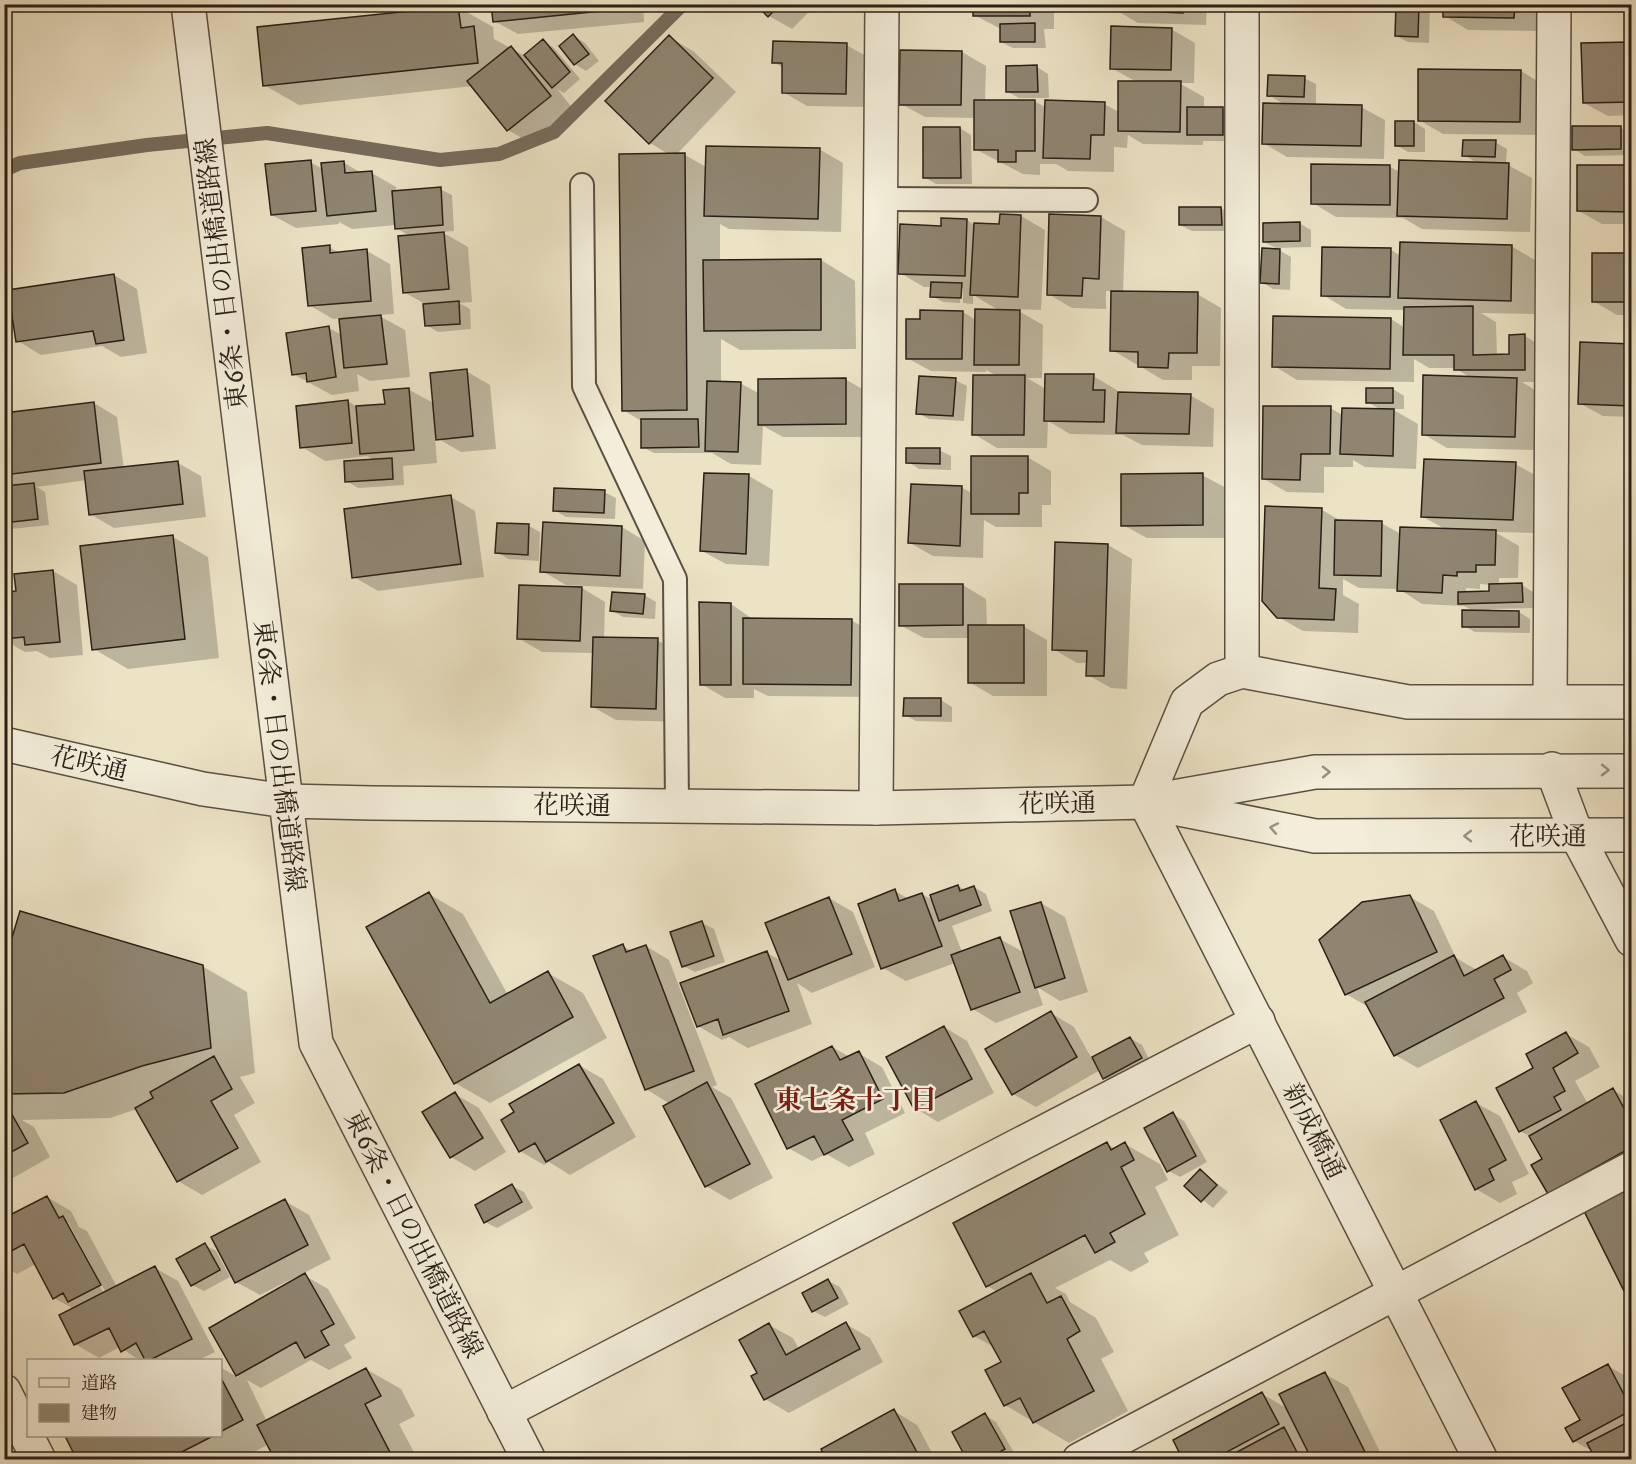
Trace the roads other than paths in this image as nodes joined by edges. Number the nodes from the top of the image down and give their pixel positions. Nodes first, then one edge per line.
1 (188, 4) edge
2 (882, 4) edge
3 (1242, 4) edge
4 (1554, 4) edge
5 (582, 185) dead end
6 (880, 199) junction
7 (1086, 200) dead end
8 (1242, 671) junction
9 (1550, 700) junction
10 (1632, 702) edge
11 (4, 744) edge
12 (1552, 769) junction
13 (1632, 771) edge
14 (286, 801) junction
15 (1145, 802) junction
16 (677, 806) junction
17 (876, 808) junction
18 (1632, 835) edge
19 (1577, 836) junction
20 (1632, 940) edge
21 (1258, 1021) junction
22 (1632, 1168) edge
23 (1397, 1293) junction
24 (4, 1391) edge
25 (504, 1412) junction
26 (27, 1436) edge
27 (27, 1437) edge
28 (39, 1460) edge
29 (529, 1460) edge
30 (1078, 1460) edge
31 (1481, 1460) edge

1 - 14 street, 東6条・日の出橋道路線
2 - 6 street
3 - 8 street
4 - 9 street
5 - 16 lane
6 - 7 lane
6 - 17 street
8 - 9 street
8 - 15 street
9 - 10 street
11 - 14 street, 花咲通
12 -> 13 street, 花咲通
15 -> 12 street, 花咲通
12 - 19 street
14 - 16 street, 花咲通
14 - 25 street, 東6条・日の出橋道路線
15 - 17 street, 花咲通
19 -> 15 street, 花咲通
15 - 21 street, 新成橋通
16 - 17 street, 花咲通
18 - 19 street, 花咲通
19 - 20 street
21 - 23 street, 新成橋通
21 - 25 street
22 - 23 street
23 - 30 street
23 - 31 street, 新成橋通
24 - 26 street
25 - 29 street, 東6条・日の出橋道路線
27 - 28 street

